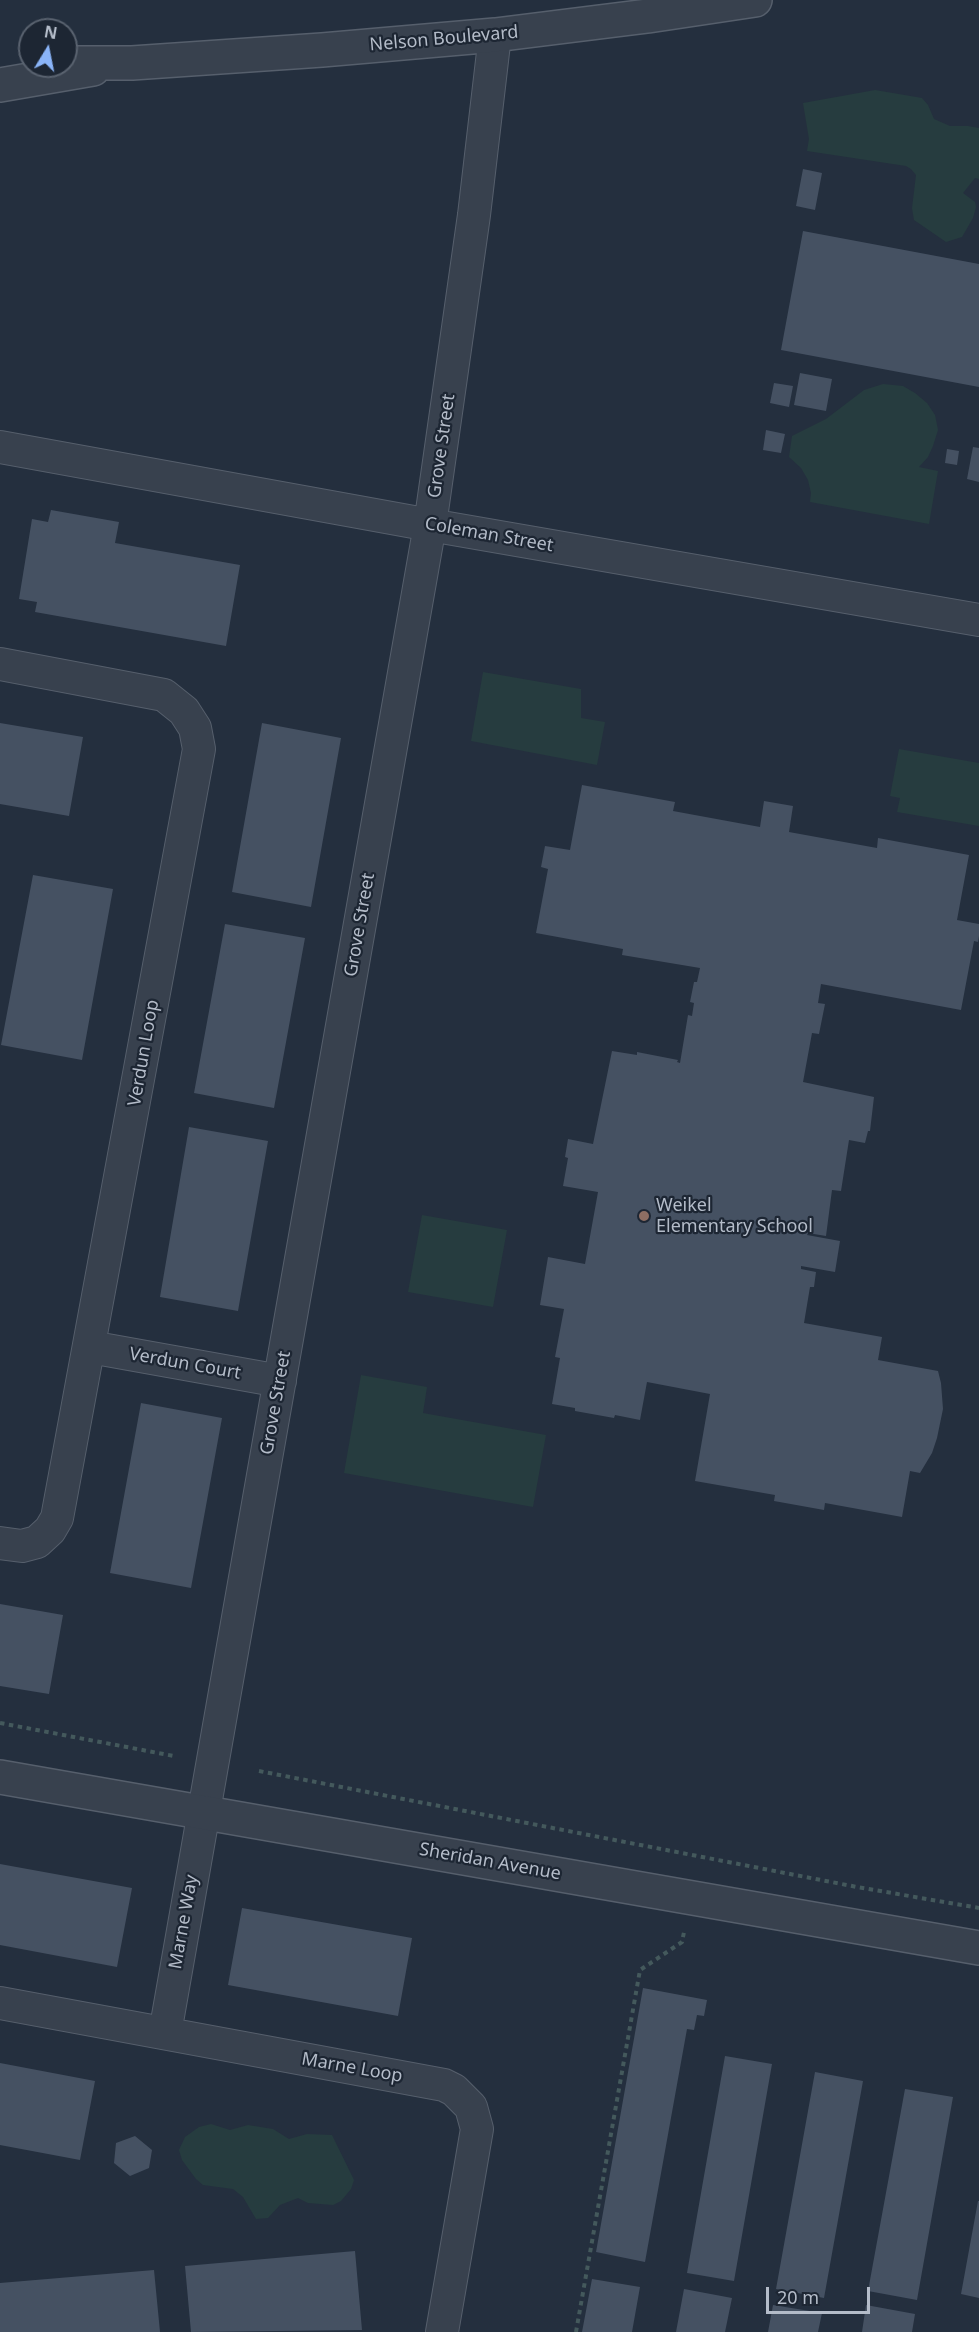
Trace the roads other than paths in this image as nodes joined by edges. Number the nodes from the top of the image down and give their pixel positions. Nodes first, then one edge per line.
1 (755, 0) edge
2 (495, 35) junction
3 (0, 63) edge
4 (18, 63) edge
5 (78, 63) edge
6 (132, 63) junction
7 (0, 85) edge
8 (0, 447) edge
9 (430, 525) junction
10 (979, 620) edge
11 (0, 664) edge
12 (90, 1347) junction
13 (280, 1382) junction
14 (0, 1543) edge
15 (0, 1777) edge
16 (204, 1812) junction
17 (979, 1948) edge
18 (0, 2003) edge
19 (165, 2033) junction
20 (442, 2332) edge

1 - 2 street, Nelson Boulevard
2 - 6 street, Nelson Boulevard
2 - 9 street, Grove Street
3 - 4 street
5 - 6 street, Nelson Boulevard
6 - 7 street, Nelson Boulevard
8 - 9 street, Coleman Street
9 - 10 street, Coleman Street
9 - 13 street, Grove Street
11 - 12 street, Verdun Loop
12 - 13 street, Verdun Court
12 - 14 street, Verdun Loop
13 - 16 street, Grove Street
15 - 16 street, Sheridan Avenue
16 - 17 street, Sheridan Avenue
16 - 19 street, Marne Way
18 - 19 street, Marne Loop
19 - 20 street, Marne Loop

